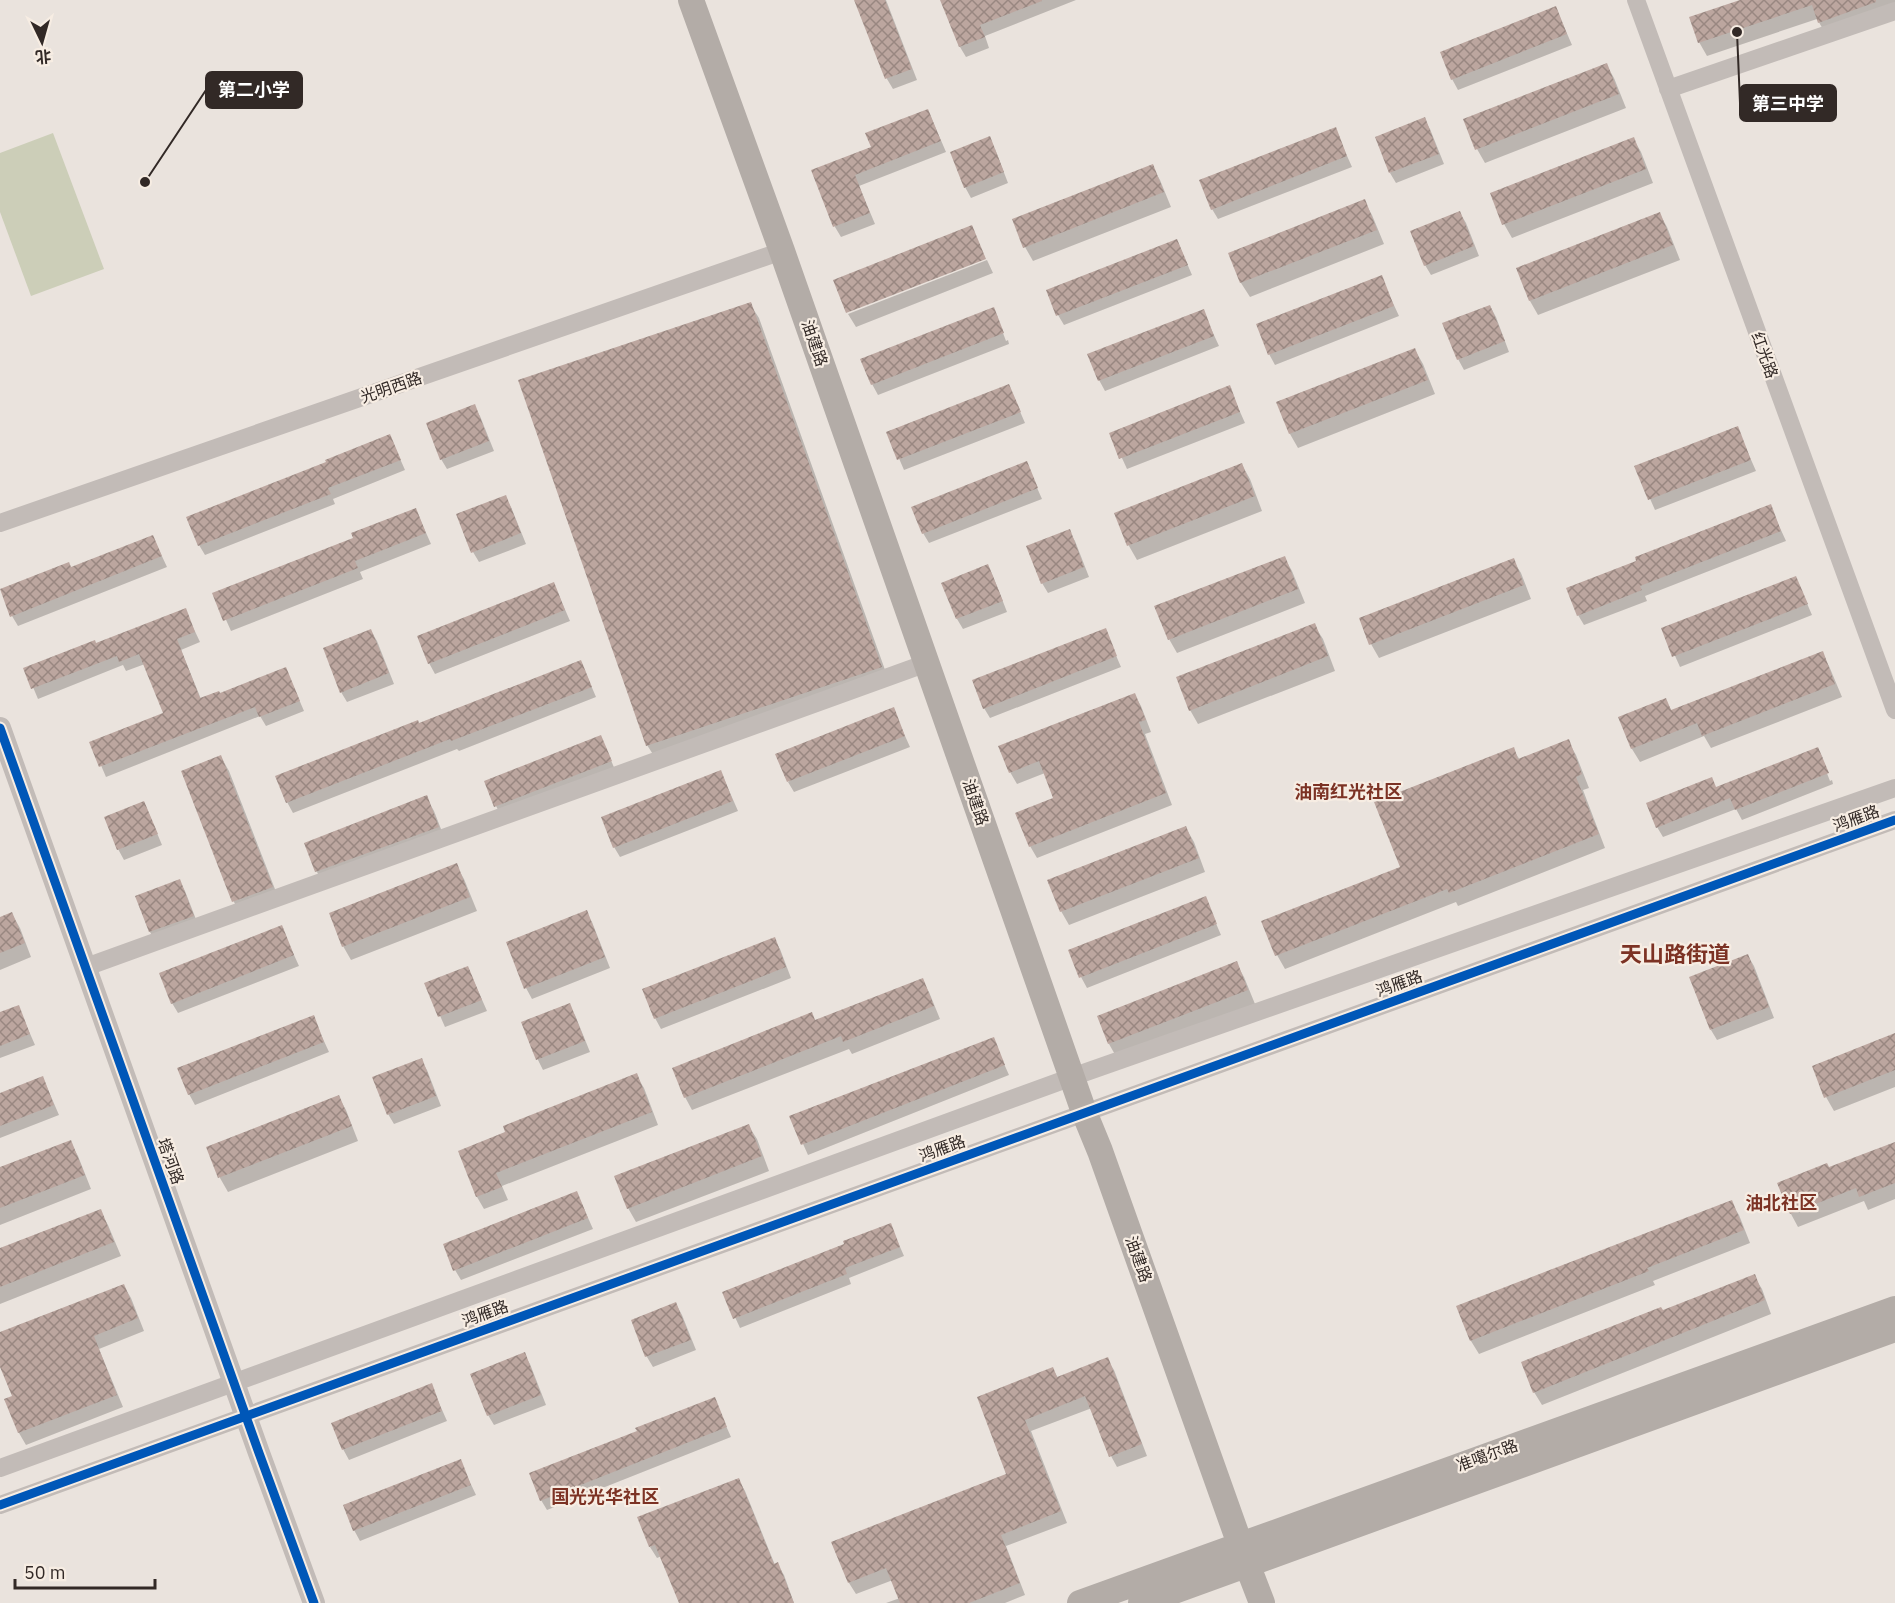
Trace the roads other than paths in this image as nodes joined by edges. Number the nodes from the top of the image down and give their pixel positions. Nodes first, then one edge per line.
1 (690, 0) edge
2 (1636, 0) edge
3 (1895, 11) edge
4 (1668, 89) junction
5 (782, 251) junction
6 (0, 523) edge
7 (927, 663) junction
8 (1895, 710) edge
9 (0, 728) edge
10 (1895, 788) edge
11 (1895, 820) edge
12 (86, 967) junction
13 (1072, 1077) junction
14 (1084, 1113) junction
15 (1895, 1309) edge
16 (1895, 1329) edge
17 (235, 1383) junction
18 (246, 1416) junction
19 (0, 1468) edge
20 (0, 1505) edge
21 (1243, 1554) junction
22 (314, 1603) edge
23 (1080, 1603) edge
24 (1141, 1603) edge
25 (1262, 1603) edge

1 - 5 main road, 油建路
2 - 4 street, 红光路
3 - 4 street
4 - 8 street, 红光路
5 - 6 street, 光明西路
5 - 7 main road, 油建路
7 - 12 street
7 - 13 main road, 油建路
9 - 12 street, 塔河路
10 - 13 street, 鸿雁路
11 - 14 street, 鸿雁路
12 - 17 street, 塔河路
13 - 14 main road, 油建路
13 - 17 street, 鸿雁路
14 - 18 street, 鸿雁路
14 - 21 main road, 油建路
15 - 21 main road, 准噶尔路
16 - 21 main road, 准噶尔路
17 - 18 street, 塔河路
17 - 19 street, 鸿雁路
18 - 20 street, 鸿雁路
18 - 22 street, 塔河路
21 - 23 main road, 准噶尔路
21 - 24 main road, 准噶尔路
21 - 25 main road, 油建路

